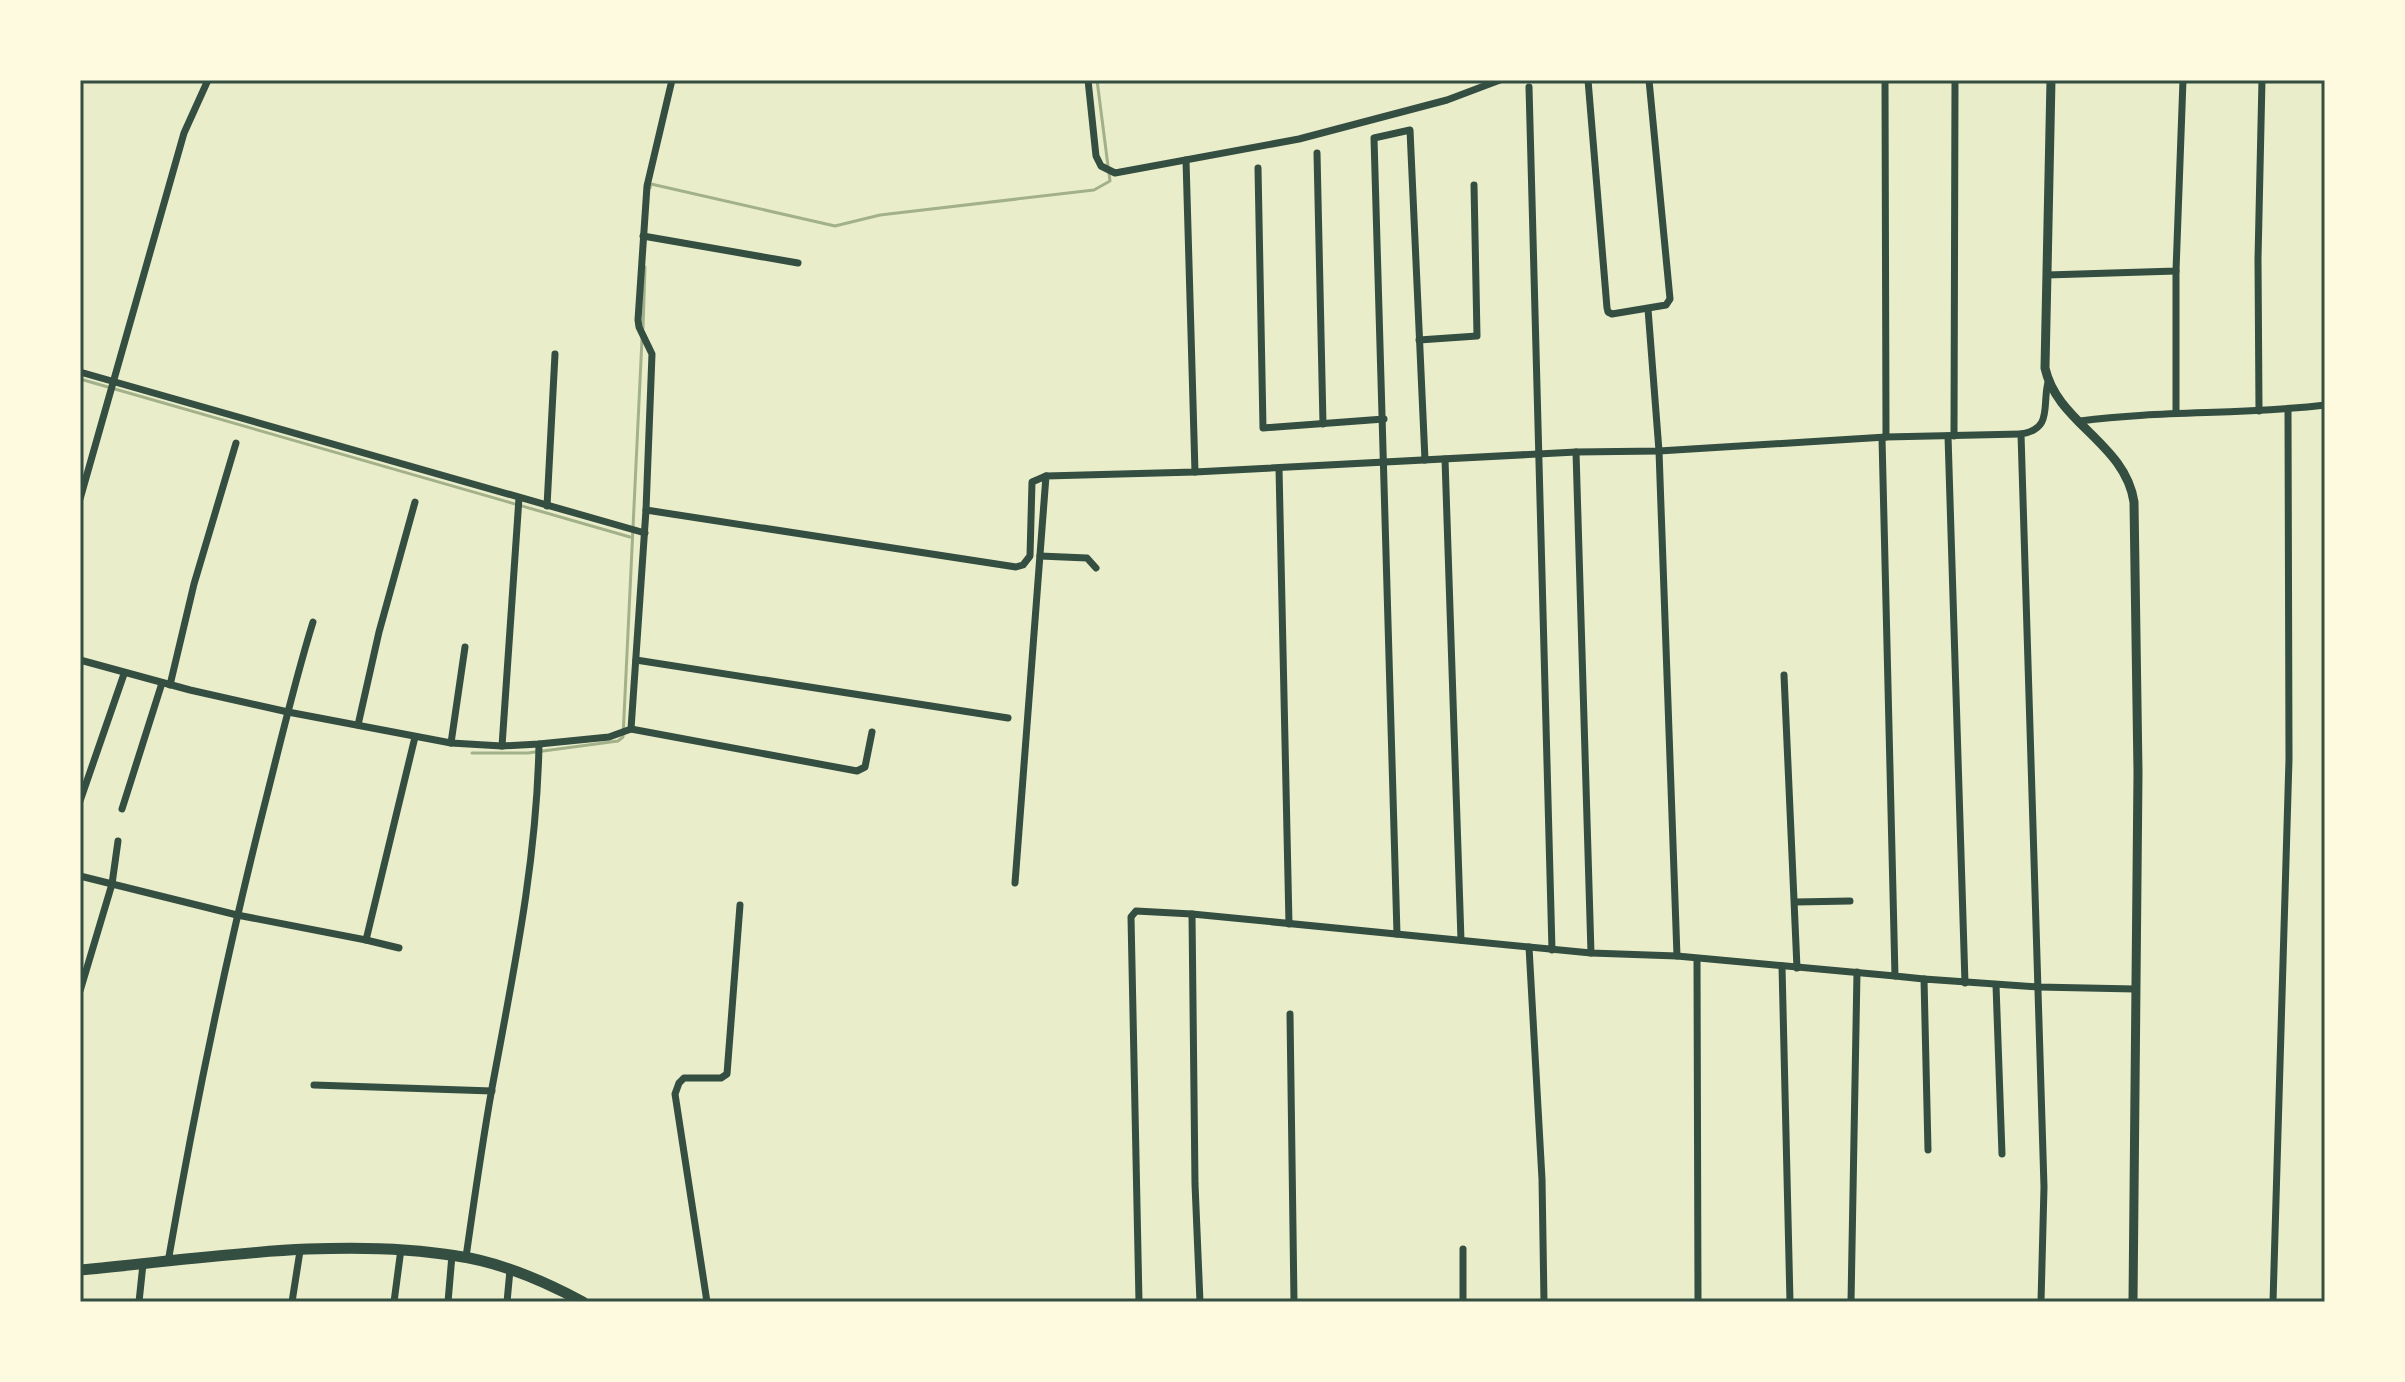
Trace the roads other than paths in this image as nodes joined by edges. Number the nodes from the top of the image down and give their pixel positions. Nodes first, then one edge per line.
1 (208, 80) edge
2 (672, 80) edge
3 (1088, 80) edge
4 (1500, 80) edge
5 (1588, 80) edge
6 (1649, 80) edge
7 (1885, 80) edge
8 (1955, 80) edge
9 (2051, 80) edge
10 (2183, 80) edge
11 (2262, 80) edge
12 (1529, 87) dead end
13 (1317, 153) dead end
14 (1186, 160) junction
15 (1258, 168) dead end
16 (1474, 185) dead end
17 (643, 236) junction
18 (798, 263) dead end
19 (2176, 271) junction
20 (2047, 275) junction
21 (1648, 309) junction
22 (1419, 340) junction
23 (555, 354) dead end
24 (80, 372) edge
25 (112, 381) junction
26 (2048, 382) junction
27 (2325, 405) edge
28 (2288, 410) junction
29 (2259, 411) junction
30 (2176, 413) junction
31 (1384, 419) junction
32 (2080, 421) junction
33 (1323, 424) junction
34 (2021, 434) junction
35 (1951, 436) junction
36 (1884, 438) junction
37 (236, 443) dead end
38 (1659, 451) junction
39 (1576, 452) junction
40 (1539, 454) junction
41 (1445, 459) junction
42 (1425, 460) junction
43 (1386, 462) junction
44 (1279, 468) junction
45 (1195, 472) junction
46 (1046, 476) junction
47 (519, 498) junction
48 (80, 499) edge
49 (415, 502) dead end
50 (547, 506) junction
51 (646, 510) junction
52 (645, 533) junction
53 (1040, 556) junction
54 (1096, 568) dead end
55 (313, 622) dead end
56 (465, 647) dead end
57 (80, 660) edge
58 (636, 660) junction
59 (124, 674) junction
60 (1784, 675) dead end
61 (166, 684) junction
62 (288, 712) junction
63 (1008, 718) dead end
64 (358, 725) junction
65 (631, 729) junction
66 (872, 732) dead end
67 (415, 737) junction
68 (451, 743) junction
69 (502, 746) junction
70 (539, 751) junction
71 (80, 801) edge
72 (122, 809) dead end
73 (118, 841) dead end
74 (80, 876) edge
75 (1015, 883) dead end
76 (112, 884) junction
77 (1850, 901) dead end
78 (1796, 902) junction
79 (740, 905) dead end
80 (1192, 914) junction
81 (237, 915) junction
82 (1289, 924) junction
83 (1397, 934) junction
84 (366, 940) junction
85 (1461, 940) junction
86 (1529, 947) junction
87 (399, 948) dead end
88 (1552, 950) junction
89 (1591, 953) junction
90 (1677, 956) junction
91 (1697, 959) junction
92 (1782, 966) junction
93 (1797, 968) junction
94 (1857, 972) junction
95 (1895, 976) junction
96 (1924, 979) junction
97 (1965, 983) junction
98 (1996, 985) junction
99 (2038, 987) junction
100 (2135, 989) junction
101 (80, 991) edge
102 (1290, 1014) dead end
103 (314, 1085) dead end
104 (492, 1091) junction
105 (1928, 1150) dead end
106 (2002, 1154) dead end
107 (401, 1249) junction
108 (1463, 1249) dead end
109 (300, 1251) junction
110 (452, 1255) junction
111 (466, 1257) junction
112 (168, 1262) junction
113 (143, 1264) junction
114 (80, 1270) edge
115 (510, 1270) junction
116 (567, 1298) edge
117 (139, 1302) edge
118 (292, 1302) edge
119 (394, 1302) edge
120 (448, 1302) edge
121 (507, 1302) edge
122 (583, 1302) edge
123 (707, 1302) edge
124 (1139, 1302) edge
125 (1200, 1302) edge
126 (1294, 1302) edge
127 (1463, 1302) edge
128 (1544, 1302) edge
129 (1698, 1302) edge
130 (1790, 1302) edge
131 (1851, 1302) edge
132 (2041, 1302) edge
133 (2133, 1302) edge
134 (2273, 1302) edge

1 - 25 street
2 - 17 street
3 - 14 street
4 - 14 street
5 - 21 street
6 - 21 street
7 - 36 street
8 - 35 street
9 - 20 street
10 - 19 street
11 - 29 street
12 - 40 street
13 - 33 street
14 - 45 street
15 - 33 street
16 - 22 street
17 - 18 street
17 - 51 street
19 - 20 street
19 - 30 street
20 - 26 street
21 - 38 street
22 - 31 street
22 - 42 street
23 - 50 street
24 - 25 street
25 - 47 street
25 - 48 street
26 - 32 street
26 - 34 street
27 - 28 street
28 - 29 street
28 - 134 street
29 - 30 street
30 - 32 street
31 - 33 street
31 - 43 street
32 - 100 street
34 - 35 street
34 - 99 street
35 - 36 street
35 - 97 street
36 - 38 street
36 - 95 street
37 - 61 street
38 - 39 street
38 - 90 street
39 - 40 street
39 - 89 street
40 - 41 street
40 - 88 street
41 - 42 street
41 - 85 street
42 - 43 street
43 - 44 street
43 - 83 street
44 - 45 street
44 - 82 street
45 - 46 street
46 - 51 street
46 - 53 street
47 - 50 street
47 - 69 street
49 - 64 street
50 - 52 street
51 - 52 street
52 - 58 street
53 - 54 street
53 - 75 street
55 - 62 street
56 - 68 street
57 - 59 street
58 - 63 street
58 - 65 street
59 - 61 street
59 - 71 street
60 - 78 street
61 - 62 street
61 - 72 street
62 - 64 street
62 - 81 street
64 - 67 street
65 - 66 street
65 - 70 street
67 - 68 street
67 - 84 street
68 - 69 street
69 - 70 street
70 - 104 street
73 - 76 street
74 - 76 street
76 - 81 street
76 - 101 street
77 - 78 street
78 - 93 street
79 - 123 street
80 - 82 street
80 - 124 street
80 - 125 street
81 - 84 street
81 - 112 street
82 - 83 street
83 - 85 street
84 - 87 street
85 - 86 street
86 - 88 street
86 - 128 street
88 - 89 street
89 - 90 street
90 - 91 street
91 - 92 street
91 - 129 street
92 - 93 street
92 - 130 street
93 - 94 street
94 - 95 street
94 - 131 street
95 - 96 street
96 - 97 street
96 - 105 street
97 - 98 street
98 - 99 street
98 - 106 street
99 - 100 street
99 - 132 street
100 - 133 street
102 - 126 street
103 - 104 street
104 - 111 street
107 - 109 highway
107 - 110 highway
107 - 119 street
108 - 127 street
109 - 112 highway
109 - 118 street
110 - 111 highway
110 - 120 street
111 - 115 highway
112 - 113 highway
113 - 114 highway
113 - 117 street
115 - 116 highway
115 - 121 street
116 - 122 highway

